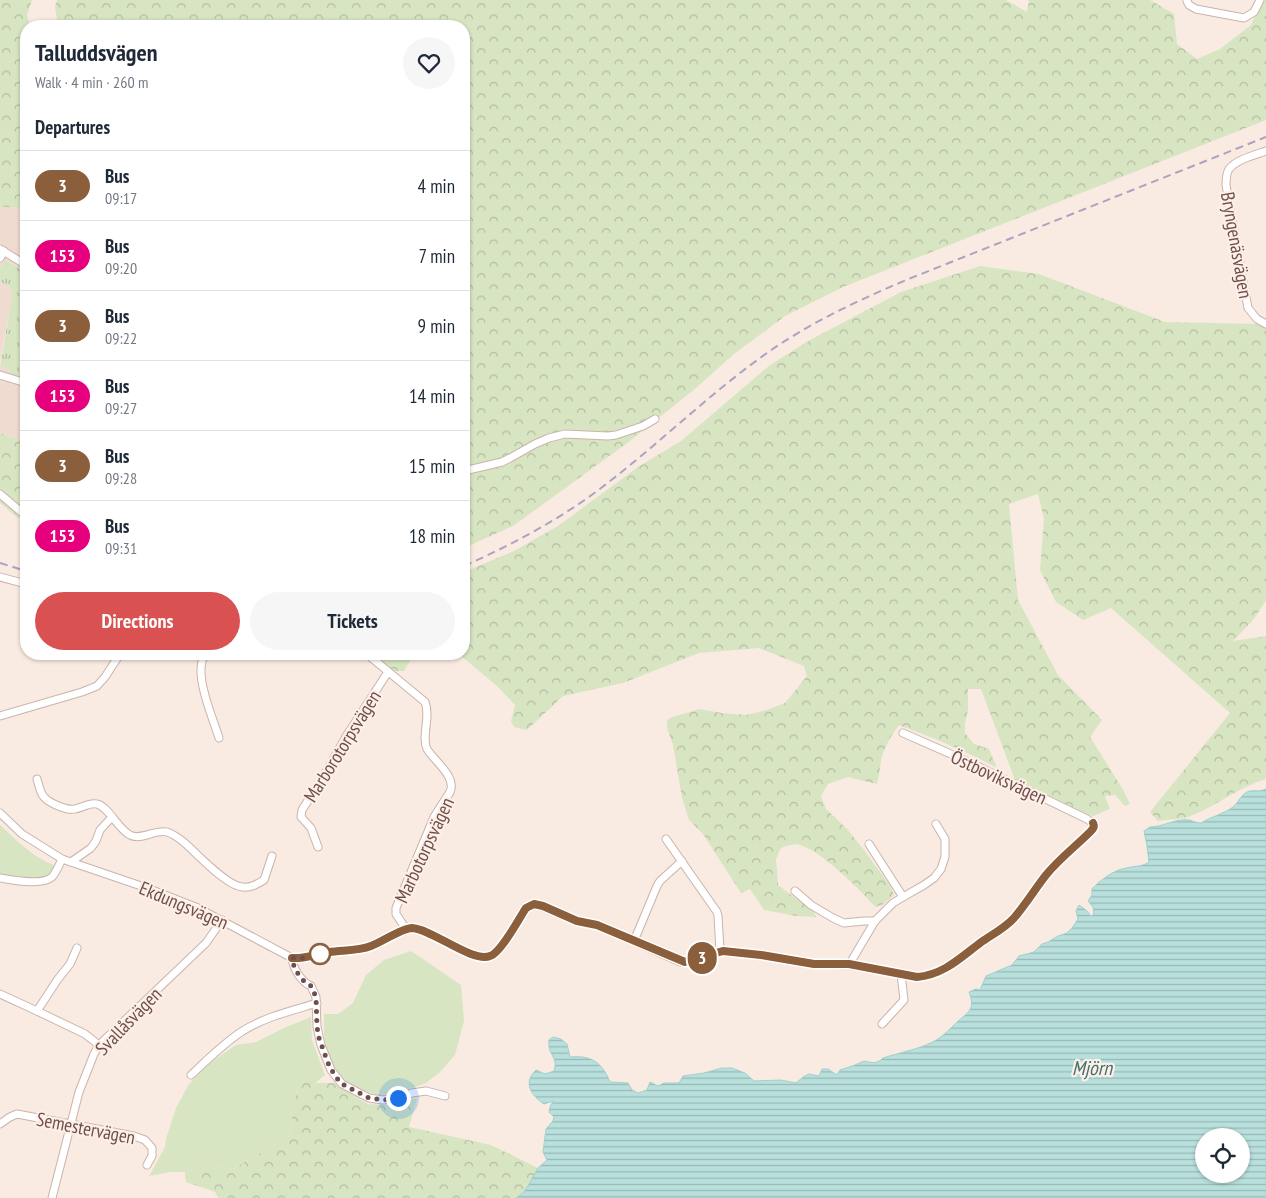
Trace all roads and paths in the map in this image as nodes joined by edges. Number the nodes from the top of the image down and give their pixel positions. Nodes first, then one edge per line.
1 (1260, 0) edge
2 (1187, 1) edge
3 (1266, 151) edge
4 (2, 250) edge
5 (0, 258) edge
6 (20, 261) edge
7 (1266, 324) edge
8 (0, 375) edge
9 (20, 381) edge
10 (655, 419) dead end
11 (470, 469) edge
12 (0, 494) edge
13 (20, 511) edge
14 (0, 577) edge
15 (20, 582) edge
16 (116, 660) edge
17 (202, 660) edge
18 (374, 660) edge
19 (388, 672) junction
20 (0, 716) edge
21 (903, 733) dead end
22 (219, 738) dead end
23 (37, 779) dead end
24 (0, 813) edge
25 (112, 817) junction
26 (936, 824) dead end
27 (666, 839) dead end
28 (869, 844) dead end
29 (318, 847) dead end
30 (272, 856) dead end
31 (62, 859) junction
32 (682, 861) junction
33 (71, 862) junction
34 (0, 878) edge
35 (796, 891) dead end
36 (903, 897) junction
37 (222, 920) junction
38 (875, 921) junction
39 (406, 929) junction
40 (634, 941) junction
41 (77, 948) dead end
42 (720, 951) junction
43 (292, 958) junction
44 (849, 964) junction
45 (901, 974) junction
46 (0, 994) edge
47 (317, 1003) junction
48 (37, 1011) junction
49 (882, 1024) dead end
50 (99, 1045) junction
51 (191, 1075) dead end
52 (445, 1096) dead end
53 (0, 1124) edge
54 (70, 1125) junction
55 (147, 1165) dead end
56 (52, 1198) edge

1 - 2 street
3 - 7 street, Bryngenäsvägen
4 - 5 street
4 - 6 street
8 - 9 street
10 - 11 street
12 - 13 street
14 - 15 street
16 - 20 street
17 - 22 street
18 - 19 street, Marbotorpsvägen
19 - 29 street, Marborotorpsvägen
19 - 39 street, Marbotorpsvägen
21 - 45 street, Östboviksvägen
23 - 25 street, Ekdungsvägen
24 - 31 street, Ekdungsvägen
25 - 30 street, Ekdungsvägen
25 - 33 street
26 - 36 street
27 - 32 street
28 - 36 street
31 - 33 street, Ekdungsvägen
31 - 34 street
32 - 40 street
32 - 42 street
33 - 37 street, Ekdungsvägen
35 - 38 street
36 - 38 street
37 - 43 street, Ekdungsvägen
37 - 50 street, Svallåsvägen
38 - 44 street
39 - 40 street
39 - 43 street
40 - 42 street
41 - 48 street
42 - 44 street
43 - 47 street
44 - 45 street
45 - 49 street
46 - 48 street
47 - 51 street
47 - 52 street
48 - 50 street
50 - 54 street, Svallåsvägen
53 - 54 street, Semestervägen
54 - 55 street, Semestervägen
54 - 56 street, Svallåsvägen

